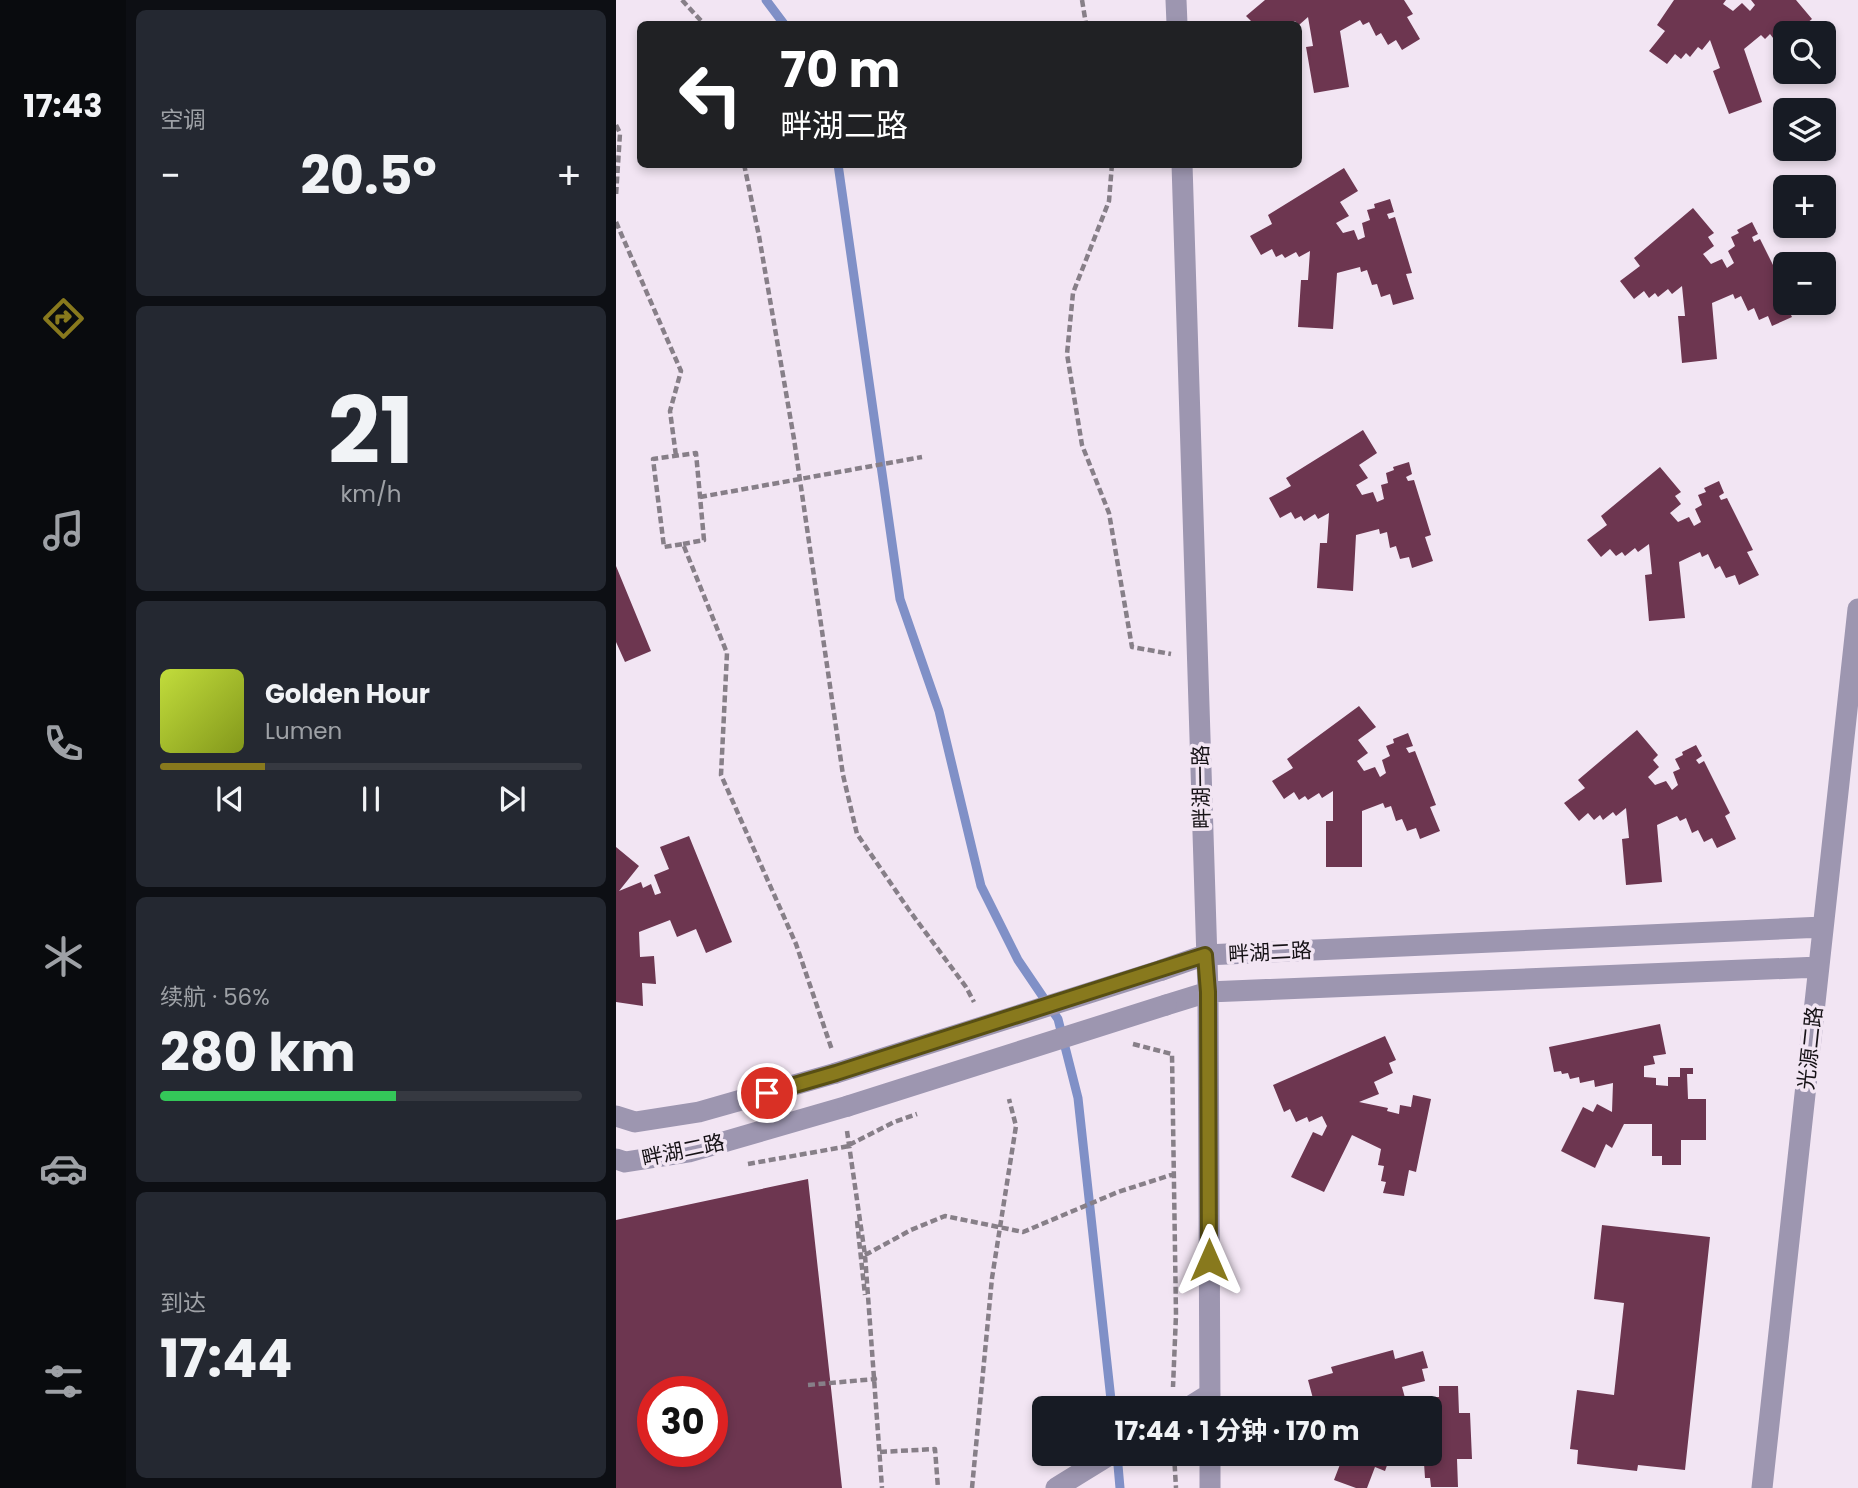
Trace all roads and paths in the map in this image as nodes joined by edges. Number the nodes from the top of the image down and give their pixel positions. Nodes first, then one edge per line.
1 (682, 0) edge
2 (1082, 0) edge
3 (1176, 0) edge
4 (701, 21) edge
5 (1086, 21) edge
6 (1177, 21) edge
7 (616, 125) edge
8 (745, 168) edge
9 (1112, 168) edge
10 (1182, 168) edge
11 (616, 196) edge
12 (616, 222) edge
13 (676, 456) junction
14 (922, 457) dead end
15 (700, 497) junction
16 (683, 544) junction
17 (1858, 609) edge
18 (1199, 660) junction
19 (1854, 726) edge
20 (1823, 927) junction
21 (1205, 955) junction
22 (1819, 967) junction
23 (1208, 992) junction
24 (978, 1009) dead end
25 (1124, 1041) dead end
26 (834, 1064) junction
27 (1009, 1099) dead end
28 (846, 1107) junction
29 (616, 1116) edge
30 (849, 1145) junction
31 (616, 1159) edge
32 (739, 1166) dead end
33 (1174, 1174) junction
34 (1000, 1228) junction
35 (863, 1256) junction
36 (875, 1379) junction
37 (808, 1385) dead end
38 (1180, 1396) edge
39 (1210, 1396) edge
40 (880, 1452) junction
41 (1092, 1466) edge
42 (1175, 1466) edge
43 (1210, 1466) edge
44 (882, 1488) edge
45 (938, 1488) edge
46 (972, 1488) edge
47 (1056, 1488) edge
48 (1176, 1488) edge
49 (1210, 1488) edge
50 (1762, 1488) edge

1 - 4 path
2 - 5 path
3 - 6 street
7 - 11 path
8 - 24 path
9 - 18 path
10 - 18 street, 畔湖一路
12 - 13 path
13 - 15 path
13 - 16 path
14 - 15 path, bridge
15 - 16 path
16 - 26 path
17 - 19 street, 光源二路
18 - 21 street, 畔湖一路
19 - 20 street, 光源二路
20 - 21 street, 畔湖二路
20 - 22 street, 光源二路
21 - 23 street, 畔湖一路
21 - 26 street, 畔湖二路, bridge
22 - 23 street, 畔湖二路
22 - 50 street, 光源二路
23 - 28 street, 畔湖二路, bridge
23 - 39 street, 畔湖一路
25 - 33 path
26 - 29 street, 畔湖二路
27 - 34 path
28 - 30 path
28 - 31 street, 畔湖二路
30 - 32 path
30 - 35 path
33 - 34 path
33 - 38 path
34 - 35 path
34 - 46 path
35 - 36 path
36 - 37 path
36 - 40 path
40 - 44 path
40 - 45 path
41 - 47 street
42 - 48 path
43 - 49 street

